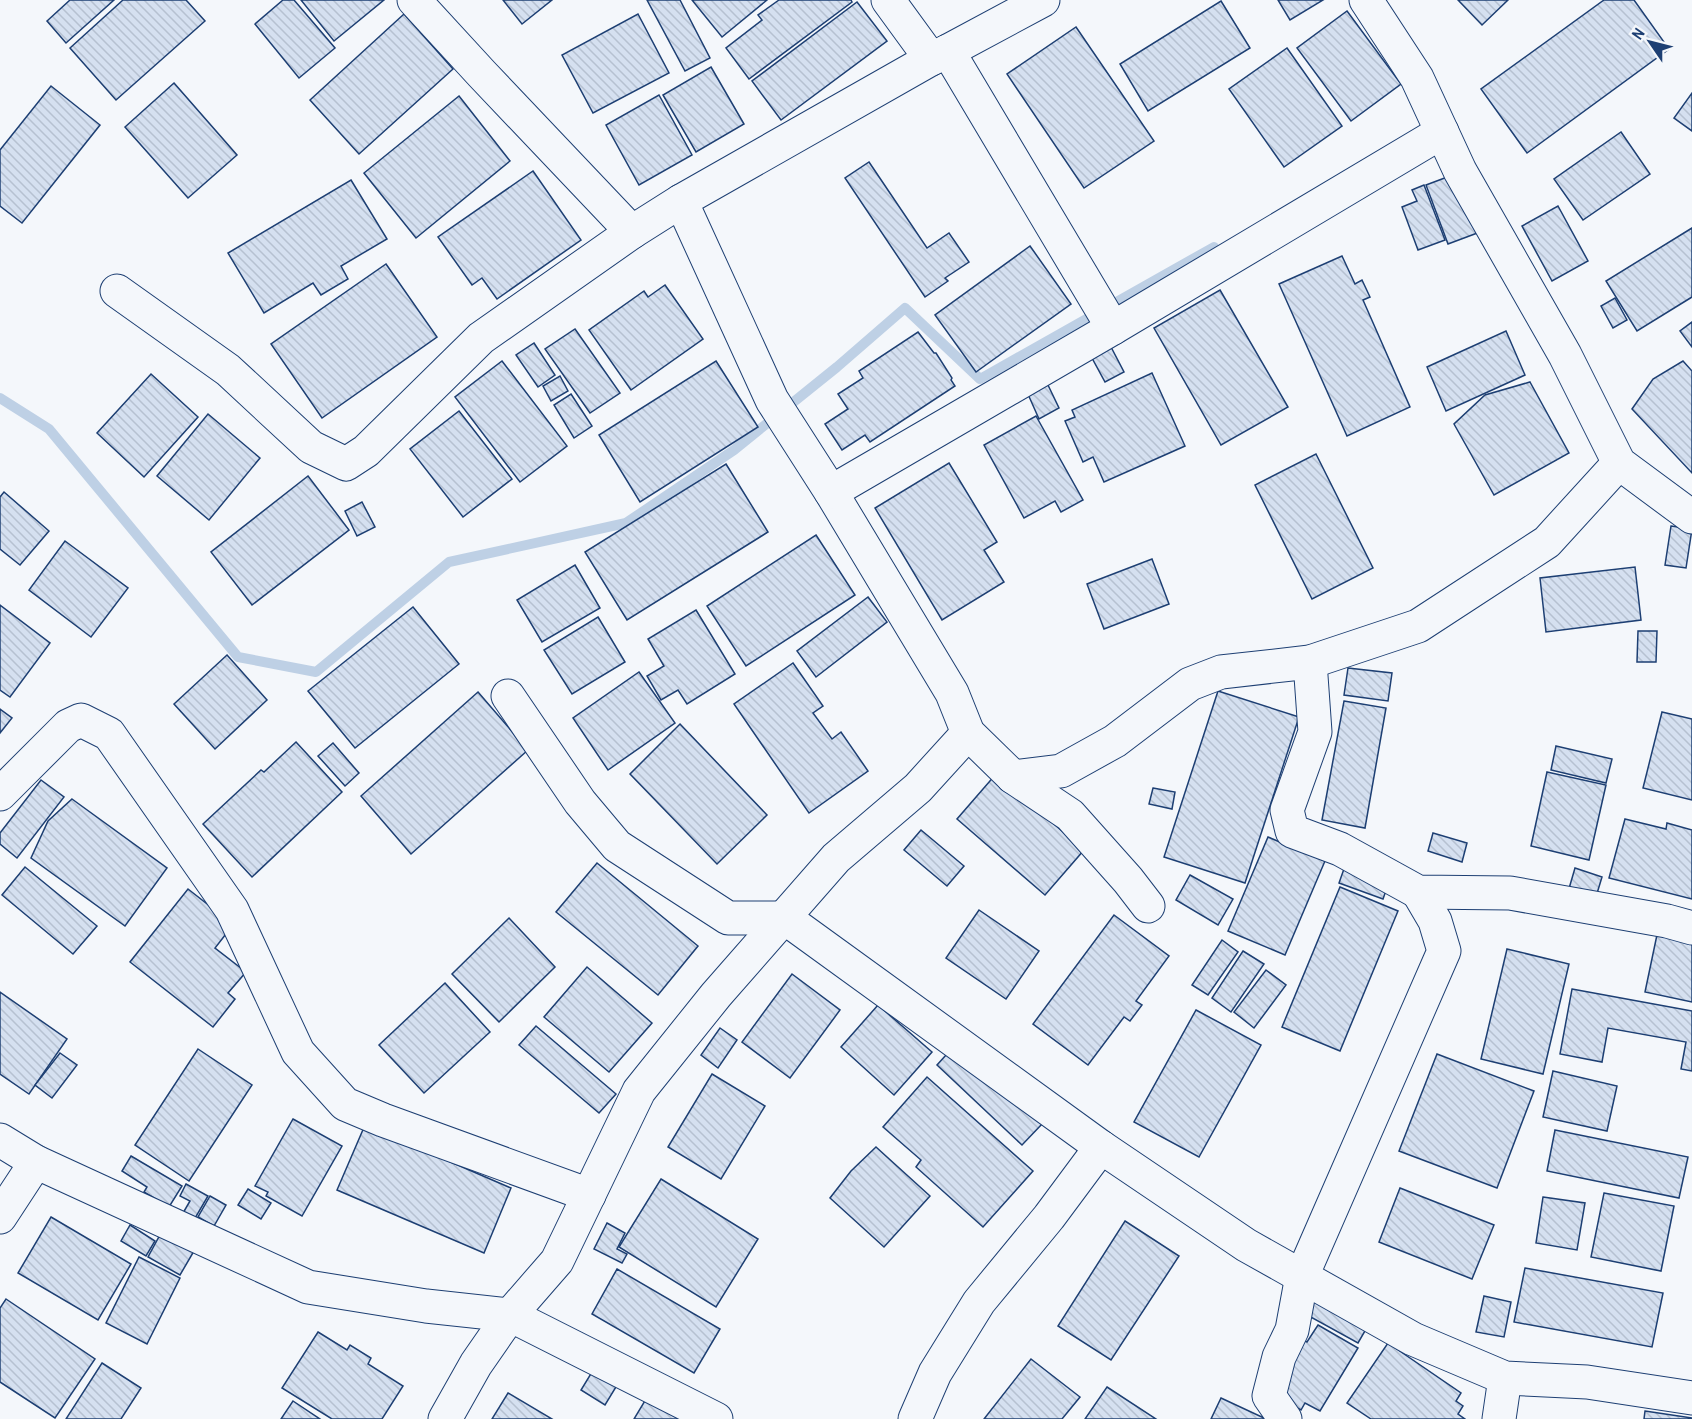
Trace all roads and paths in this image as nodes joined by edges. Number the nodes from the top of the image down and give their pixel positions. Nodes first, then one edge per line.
1 (414, 0) edge
2 (888, 0) edge
3 (1043, 0) edge
4 (1366, 0) edge
5 (940, 55) junction
6 (1442, 132) junction
7 (681, 201) junction
8 (632, 232) junction
9 (117, 291) dead end
10 (1113, 328) junction
11 (1619, 464) junction
12 (831, 492) junction
13 (1692, 518) edge
14 (1310, 662) junction
15 (508, 696) dead end
16 (968, 734) junction
17 (1013, 777) junction
18 (0, 794) edge
19 (1418, 892) junction
20 (1148, 906) dead end
21 (784, 918) junction
22 (1692, 928) edge
23 (0, 1140) edge
24 (1101, 1147) junction
25 (36, 1162) junction
26 (589, 1195) junction
27 (0, 1217) edge
28 (1302, 1276) junction
29 (510, 1315) junction
30 (1505, 1378) junction
31 (1692, 1398) edge
32 (445, 1419) edge
33 (716, 1419) edge
34 (915, 1419) edge
35 (1285, 1419) edge
36 (1499, 1419) edge

1 - 8 street
2 - 5 street
3 - 5 street
4 - 6 street
5 - 7 street
5 - 10 street
6 - 10 street
6 - 11 street
7 - 8 street
7 - 12 street
8 - 9 street
10 - 12 street
11 - 13 street
11 - 14 street
12 - 16 street
14 - 17 street
14 - 19 street
15 - 21 street
16 - 17 street
16 - 21 street
17 - 20 street
18 - 26 street
19 - 22 street
19 - 28 street
21 - 24 street
21 - 26 street
23 - 25 street
24 - 28 street
24 - 34 street
25 - 27 street
25 - 29 street
26 - 29 street
28 - 30 street
28 - 35 street
29 - 32 street
29 - 33 street
30 - 31 street
30 - 36 street

